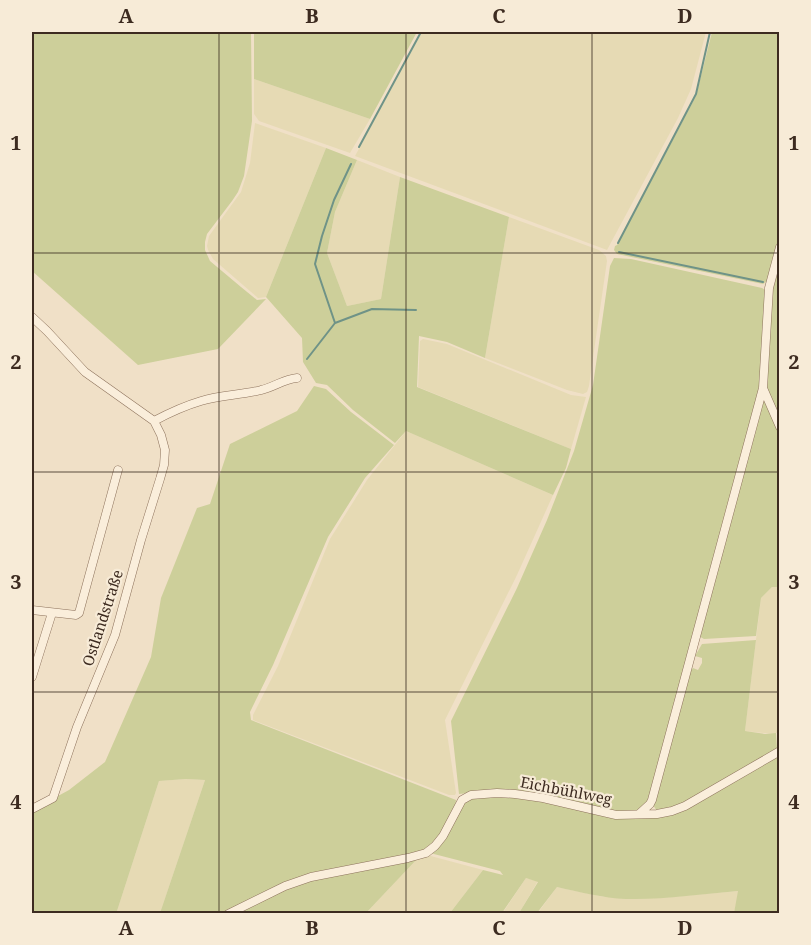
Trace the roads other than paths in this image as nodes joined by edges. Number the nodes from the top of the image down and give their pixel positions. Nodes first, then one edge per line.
1 (780, 247) edge
2 (32, 317) edge
3 (297, 378) dead end
4 (762, 388) junction
5 (154, 421) junction
6 (780, 427) edge
7 (118, 470) dead end
8 (32, 610) edge
9 (52, 613) junction
10 (32, 677) edge
11 (780, 751) edge
12 (32, 809) edge
13 (639, 814) junction
14 (228, 914) edge

1 - 4 street
2 - 5 street
3 - 5 street
4 - 6 street
4 - 13 street
5 - 12 street, Ostlandstraße
7 - 9 street
8 - 9 street
9 - 10 street
11 - 13 street, Eichbühlweg
13 - 14 street, Eichbühlweg

